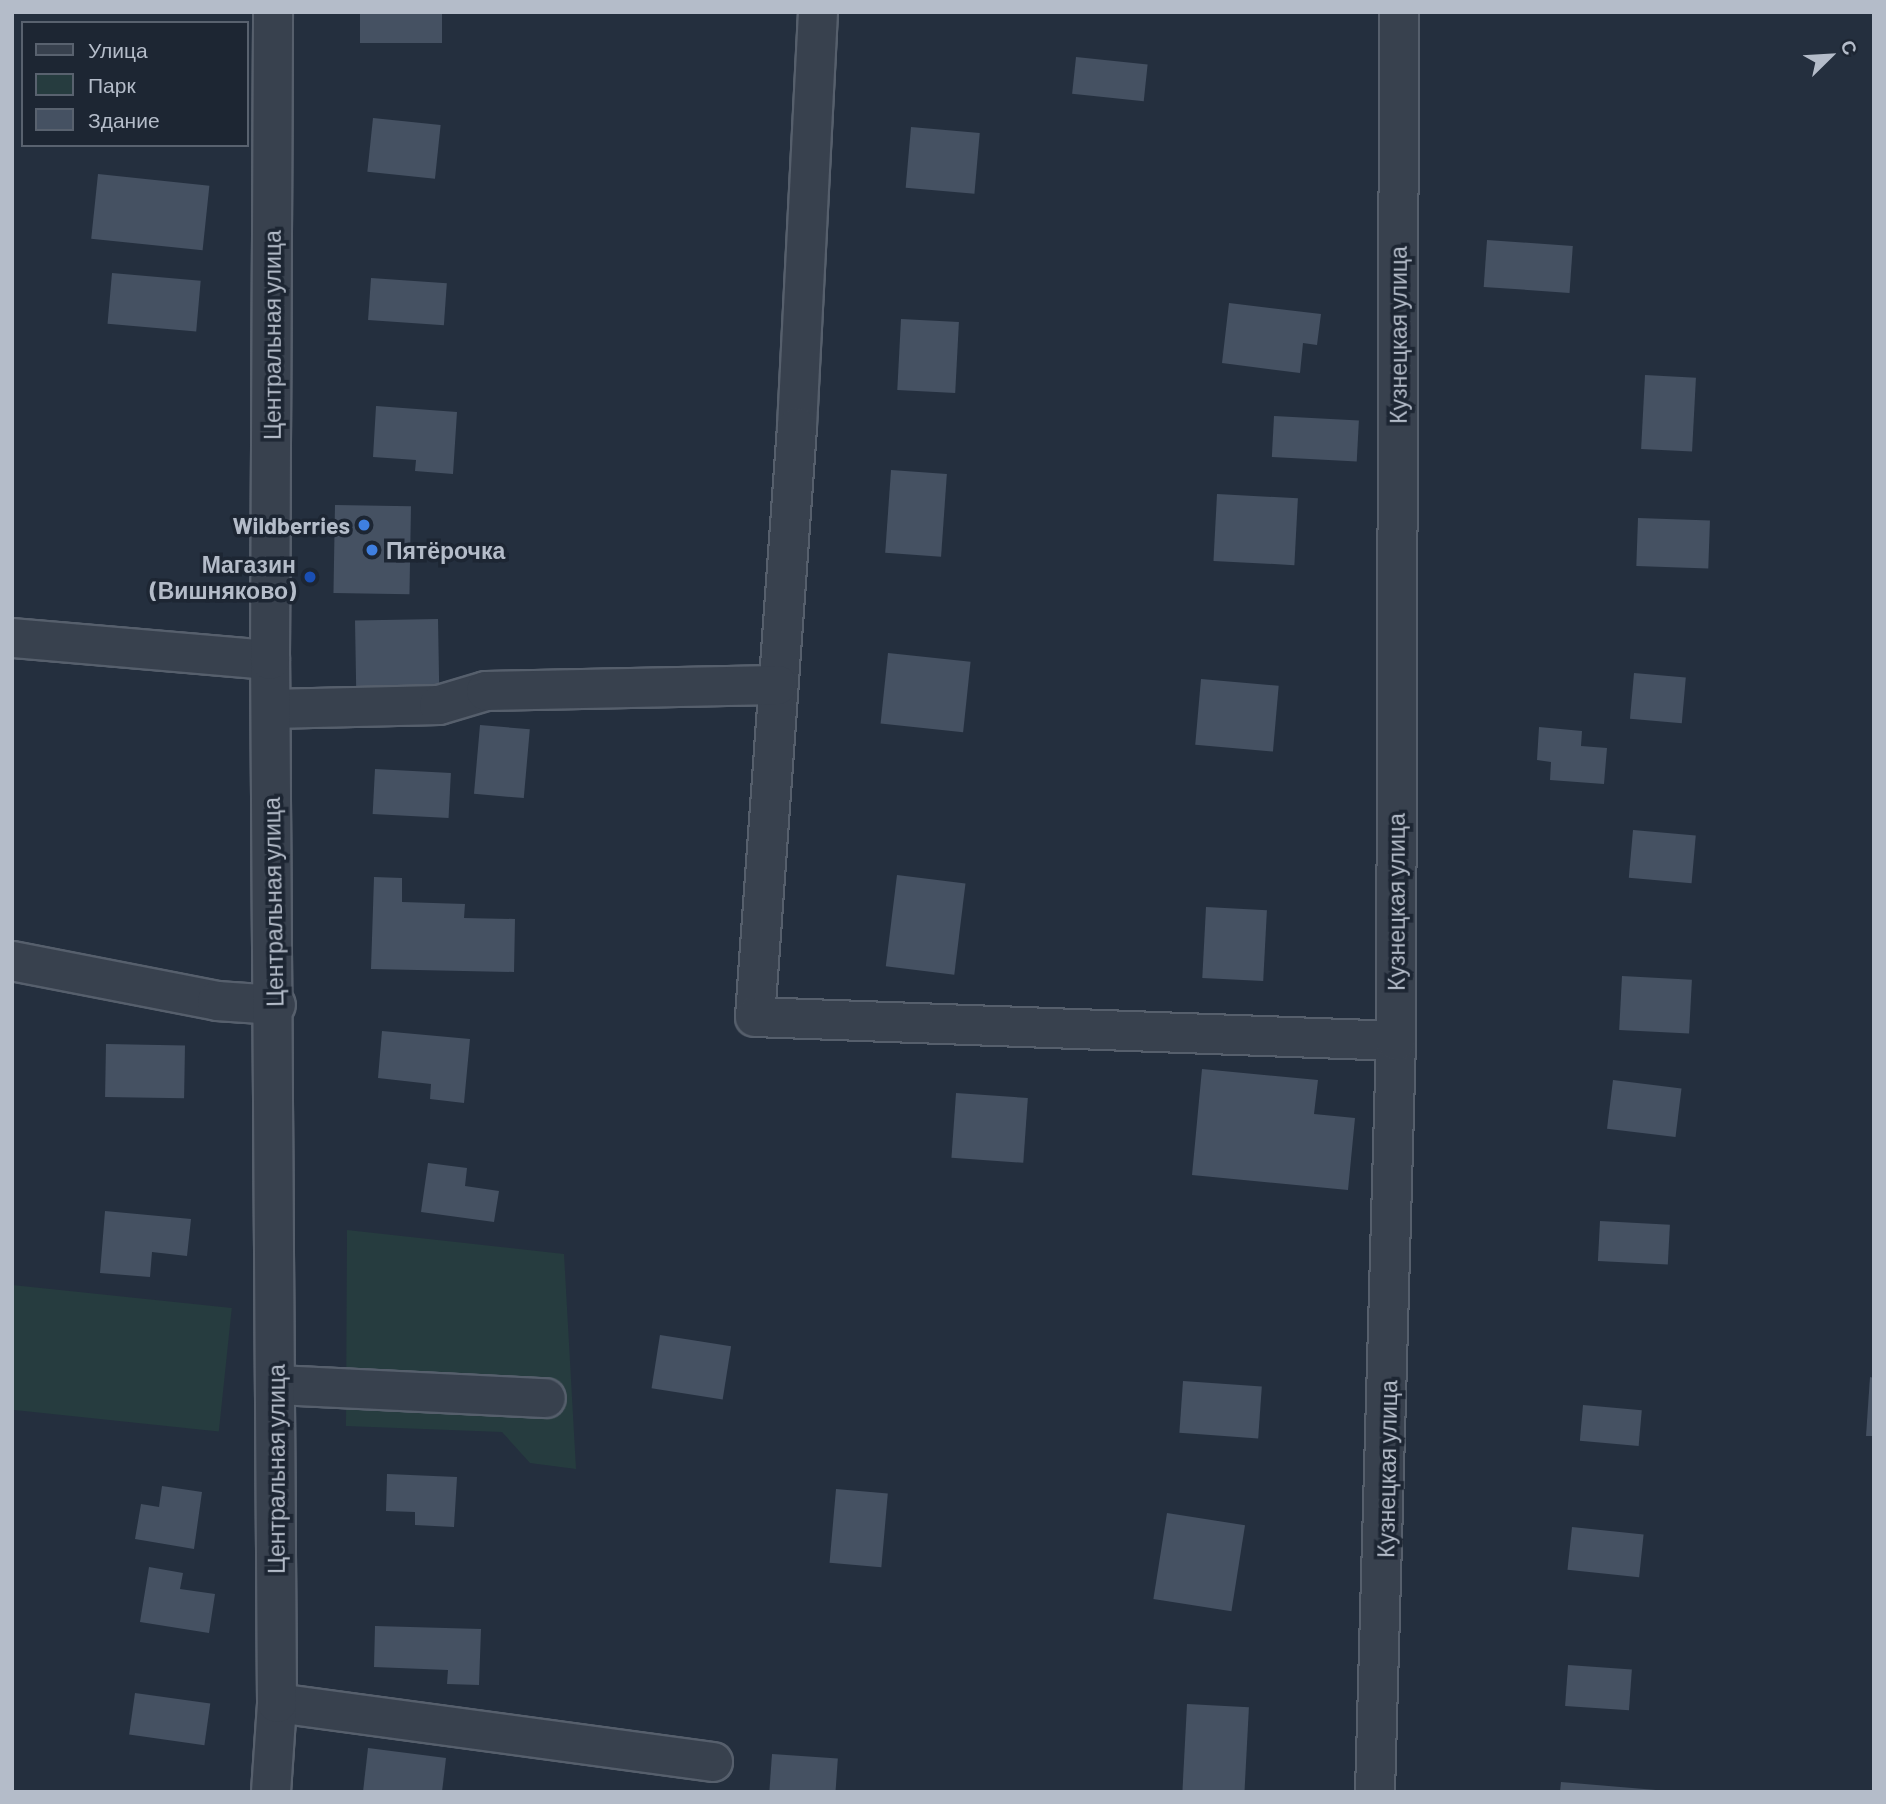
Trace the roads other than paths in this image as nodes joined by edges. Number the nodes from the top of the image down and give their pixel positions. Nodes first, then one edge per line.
1 (273, 12) edge
2 (818, 12) edge
3 (1399, 12) edge
4 (12, 638) edge
5 (270, 660) junction
6 (778, 685) junction
7 (271, 709) junction
8 (12, 961) edge
9 (275, 1005) junction
10 (1396, 1041) junction
11 (276, 1385) junction
12 (546, 1398) dead end
13 (277, 1703) junction
14 (713, 1762) dead end
15 (271, 1792) edge
16 (1375, 1792) edge

1 - 5 street, Центральная улица
2 - 6 street
3 - 10 street, Кузнецкая улица
4 - 5 street
5 - 7 street, Центральная улица
6 - 7 street
6 - 10 street
7 - 9 street, Центральная улица
8 - 9 street
9 - 11 street, Центральная улица
10 - 16 street, Кузнецкая улица
11 - 12 street
11 - 13 street, Центральная улица
13 - 14 street
13 - 15 street, Центральная улица

